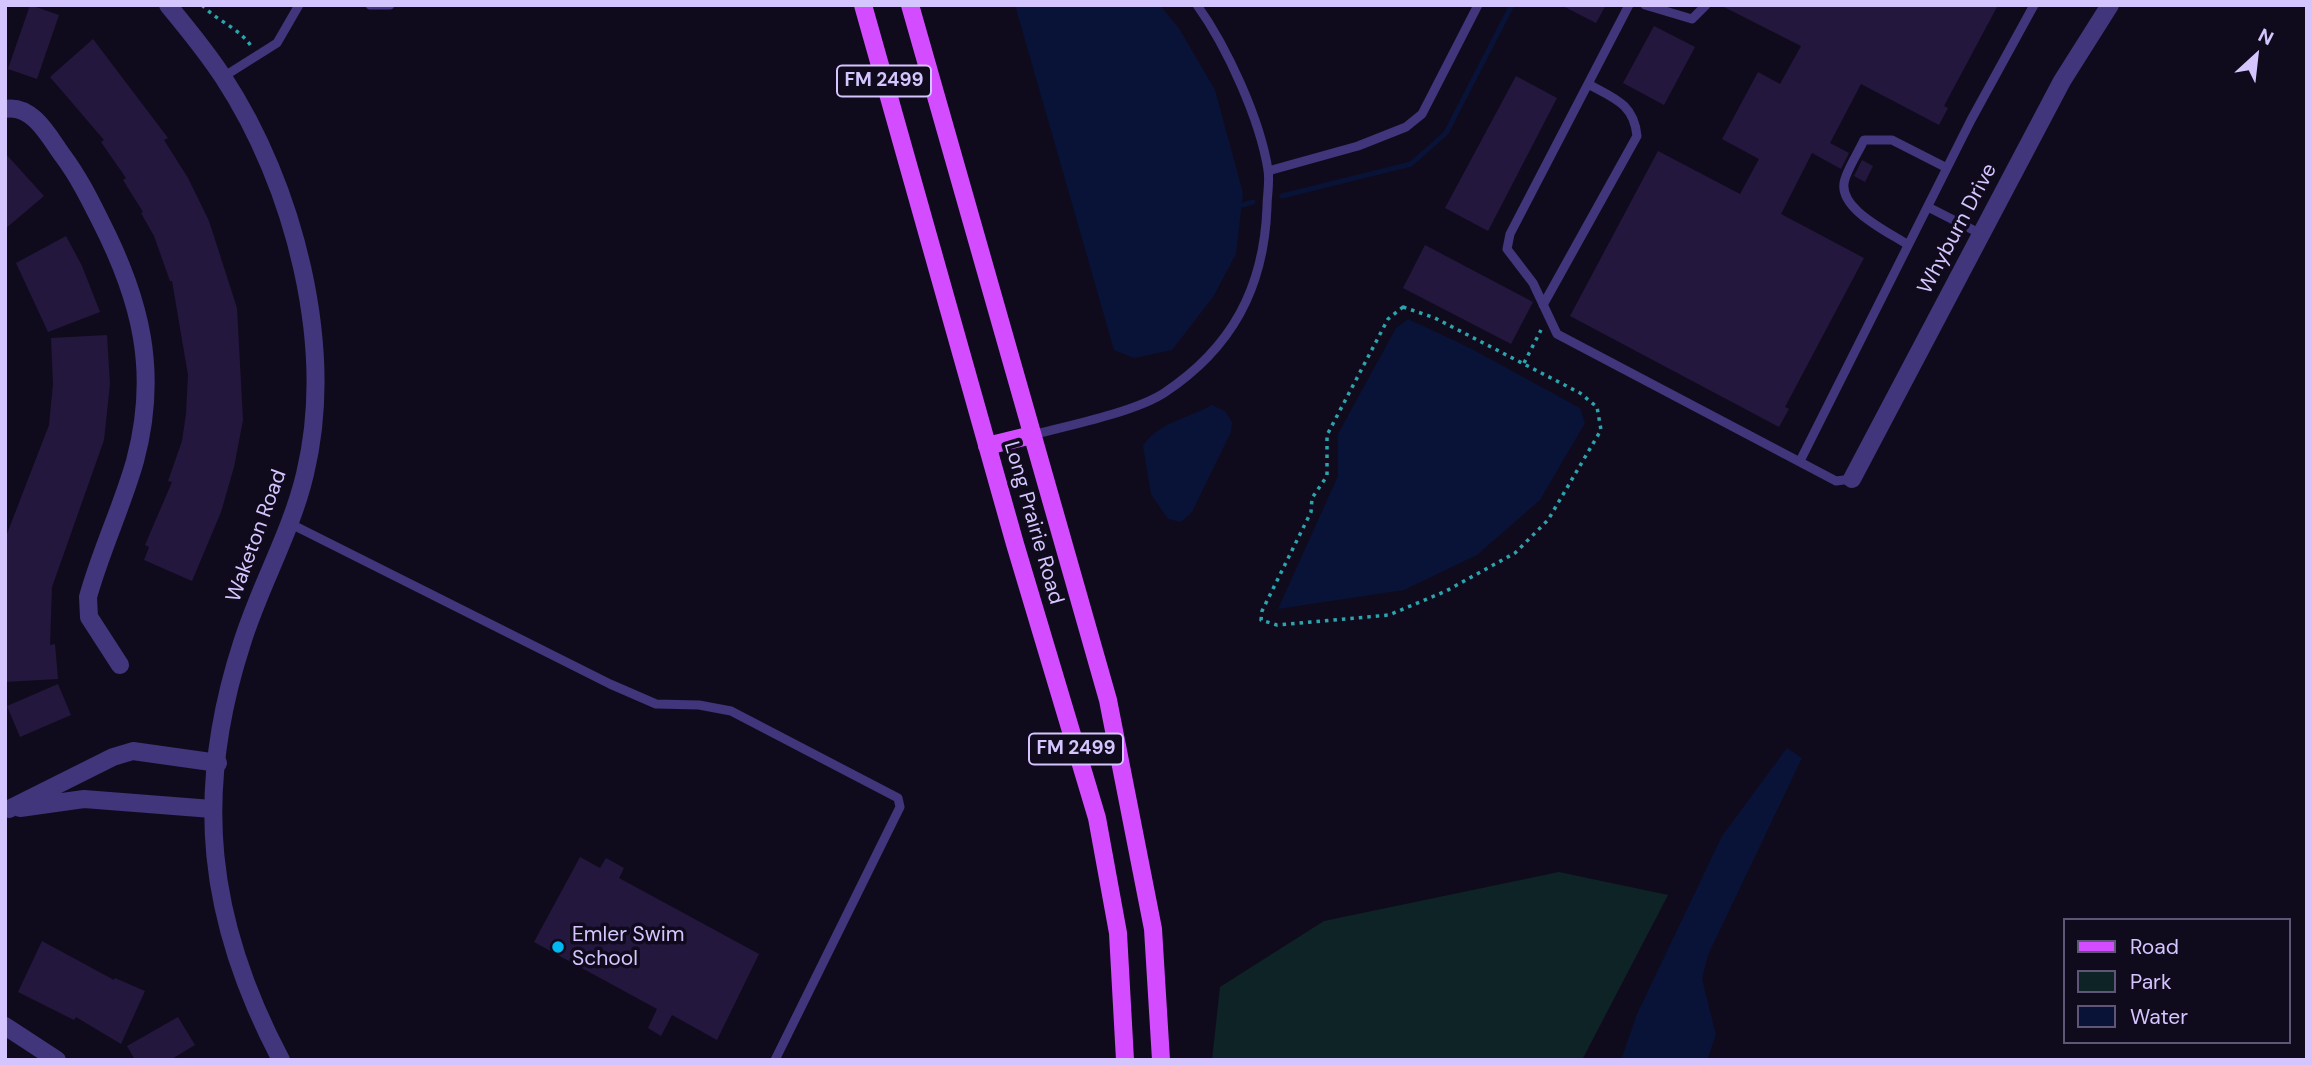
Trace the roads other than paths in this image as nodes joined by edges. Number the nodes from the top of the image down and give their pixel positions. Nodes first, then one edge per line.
1 (168, 5) edge
2 (299, 5) edge
3 (370, 5) edge
4 (390, 5) edge
5 (863, 5) edge
6 (910, 5) edge
7 (1197, 5) edge
8 (1478, 5) edge
9 (1629, 5) edge
10 (1645, 5) edge
11 (1706, 5) edge
12 (2034, 5) edge
13 (2110, 5) edge
14 (223, 77) junction
15 (1588, 84) junction
16 (5, 109) edge
17 (1947, 168) junction
18 (1268, 171) junction
19 (1927, 207) junction
20 (1981, 234) junction
21 (1908, 245) junction
22 (1543, 305) junction
23 (1032, 435) junction
24 (987, 446) junction
25 (1800, 461) junction
26 (1852, 479) joint
27 (291, 524) junction
28 (120, 665) dead end
29 (218, 763) junction
30 (212, 809) junction
31 (7, 810) edge
32 (5, 1026) edge
33 (57, 1060) edge
34 (281, 1060) edge
35 (775, 1060) edge
36 (1125, 1060) edge
37 (1161, 1060) edge

1 - 14 street, Waketon Road
2 - 14 lane
3 - 4 lane
5 - 24 main road, Long Prairie Road / FM 2499
6 - 23 main road, Long Prairie Road / FM 2499
7 - 18 lane
8 - 18 lane
9 - 15 lane
10 - 11 lane
12 - 17 lane
13 - 20 street, Whyburn Drive
14 - 27 street, Waketon Road
15 - 22 lane
15 - 22 lane
16 - 28 street
17 - 19 lane
17 - 21 lane
18 - 23 lane
19 - 20 lane
19 - 21 lane
20 - 26 street, Whyburn Drive
21 - 25 lane
22 - 25 lane
23 - 24 main road
23 - 37 main road, Long Prairie Road / FM 2499
24 - 36 main road, Long Prairie Road / FM 2499
25 - 26 lane
27 - 29 street, Waketon Road
27 - 35 lane
29 - 30 street, Waketon Road
29 - 31 street
30 - 31 street
30 - 34 street, Waketon Road
32 - 33 street

